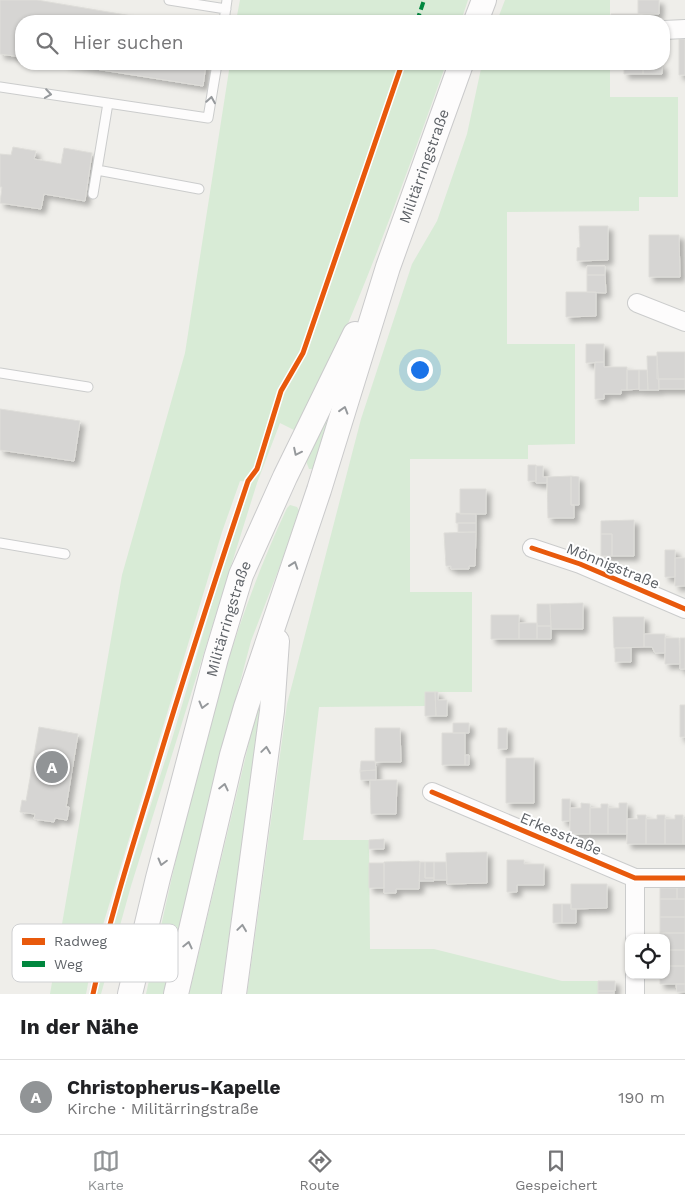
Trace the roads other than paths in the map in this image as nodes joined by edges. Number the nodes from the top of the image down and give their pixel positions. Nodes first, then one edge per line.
1 (169, 0) edge
2 (226, 4) edge
3 (685, 29) edge
4 (670, 30) edge
5 (216, 70) edge
6 (459, 70) edge
7 (0, 87) edge
8 (108, 102) junction
9 (97, 170) junction
10 (199, 189) dead end
11 (93, 194) dead end
12 (388, 267) junction
13 (638, 303) dead end
14 (685, 322) edge
15 (0, 373) edge
16 (88, 387) dead end
17 (285, 477) junction
18 (320, 490) junction
19 (0, 543) edge
20 (532, 548) dead end
21 (65, 554) dead end
22 (280, 604) junction
23 (685, 609) edge
24 (432, 792) dead end
25 (635, 878) junction
26 (685, 878) edge
27 (147, 924) edge
28 (635, 934) edge
29 (635, 979) edge
30 (176, 994) edge
31 (234, 994) edge
32 (636, 994) edge

1 - 2 lane
3 - 4 street
8 -> 5 lane
6 - 12 main road, Militärringstraße
7 -> 8 lane
8 - 9 lane
9 - 10 lane
9 - 11 lane
12 -> 17 main road, Militärringstraße
18 -> 12 main road, Militärringstraße
13 - 14 street
15 - 16 lane
17 - 18 main road
17 -> 27 main road, Militärringstraße
22 -> 18 main road, Militärringstraße
19 - 21 lane
20 - 23 street, Mönnigstraße
30 -> 22 main road, Militärringstraße
31 -> 22 main road
24 - 25 street, Erkesstraße
25 - 26 street, Erkesstraße
25 - 28 street
29 - 32 street

